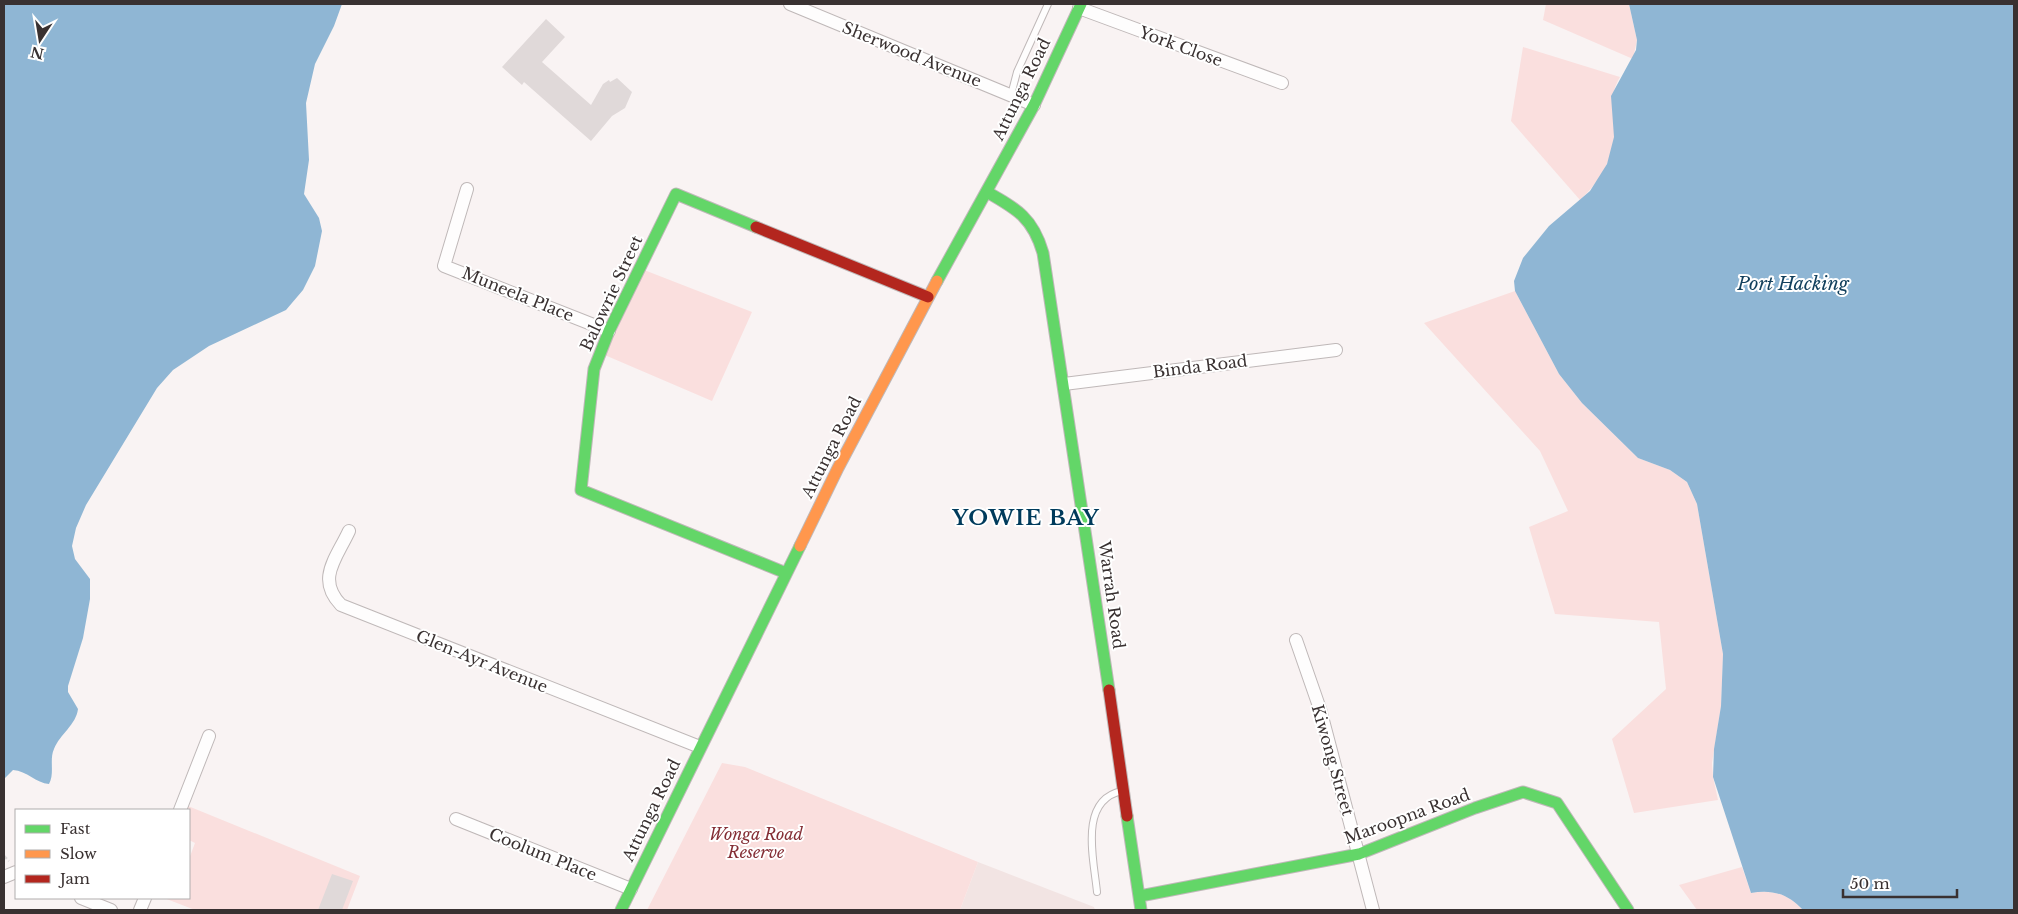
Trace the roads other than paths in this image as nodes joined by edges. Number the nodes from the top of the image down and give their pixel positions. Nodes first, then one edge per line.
1 (790, 4) edge
2 (1048, 4) edge
3 (1080, 6) edge
4 (1282, 82) dead end
5 (1011, 94) junction
6 (1034, 105) junction
7 (467, 189) dead end
8 (987, 192) junction
9 (928, 296) junction
10 (609, 330) junction
11 (1336, 350) dead end
12 (1064, 384) junction
13 (348, 532) dead end
14 (786, 573) junction
15 (1296, 640) dead end
16 (209, 736) dead end
17 (700, 747) junction
18 (1124, 791) junction
19 (180, 809) edge
20 (456, 819) dead end
21 (1359, 854) junction
22 (631, 889) junction
23 (1097, 892) dead end
24 (1140, 896) junction
25 (84, 899) edge
26 (111, 910) edge
27 (621, 910) edge
28 (1142, 910) edge
29 (1373, 910) edge
30 (1628, 910) edge

1 - 5 street, Sherwood Avenue
2 - 5 lane
3 - 4 street, York Close
3 - 6 street, Attunga Road
5 - 6 street, Sherwood Avenue
6 - 8 street, Attunga Road
7 - 10 street, Muneela Place
8 - 9 street, Attunga Road
8 - 12 street, Warrah Road
9 - 10 street, Balowrie Street
9 - 14 street, Attunga Road
10 - 14 street, Balowrie Street
11 - 12 street, Binda Road
12 - 18 street, Warrah Road
13 - 17 street, Glen-Ayr Avenue
14 - 17 street, Attunga Road
15 - 21 street, Kiwong Street
16 - 19 street
17 - 22 street, Attunga Road
18 - 23 lane
18 - 24 street, Warrah Road
20 - 22 street, Coolum Place
21 - 24 street, Maroopna Road
21 - 29 street, Kiwong Street
21 - 30 street, Maroopna Road
22 - 27 street, Attunga Road
24 - 28 street, Warrah Road
25 - 26 street

